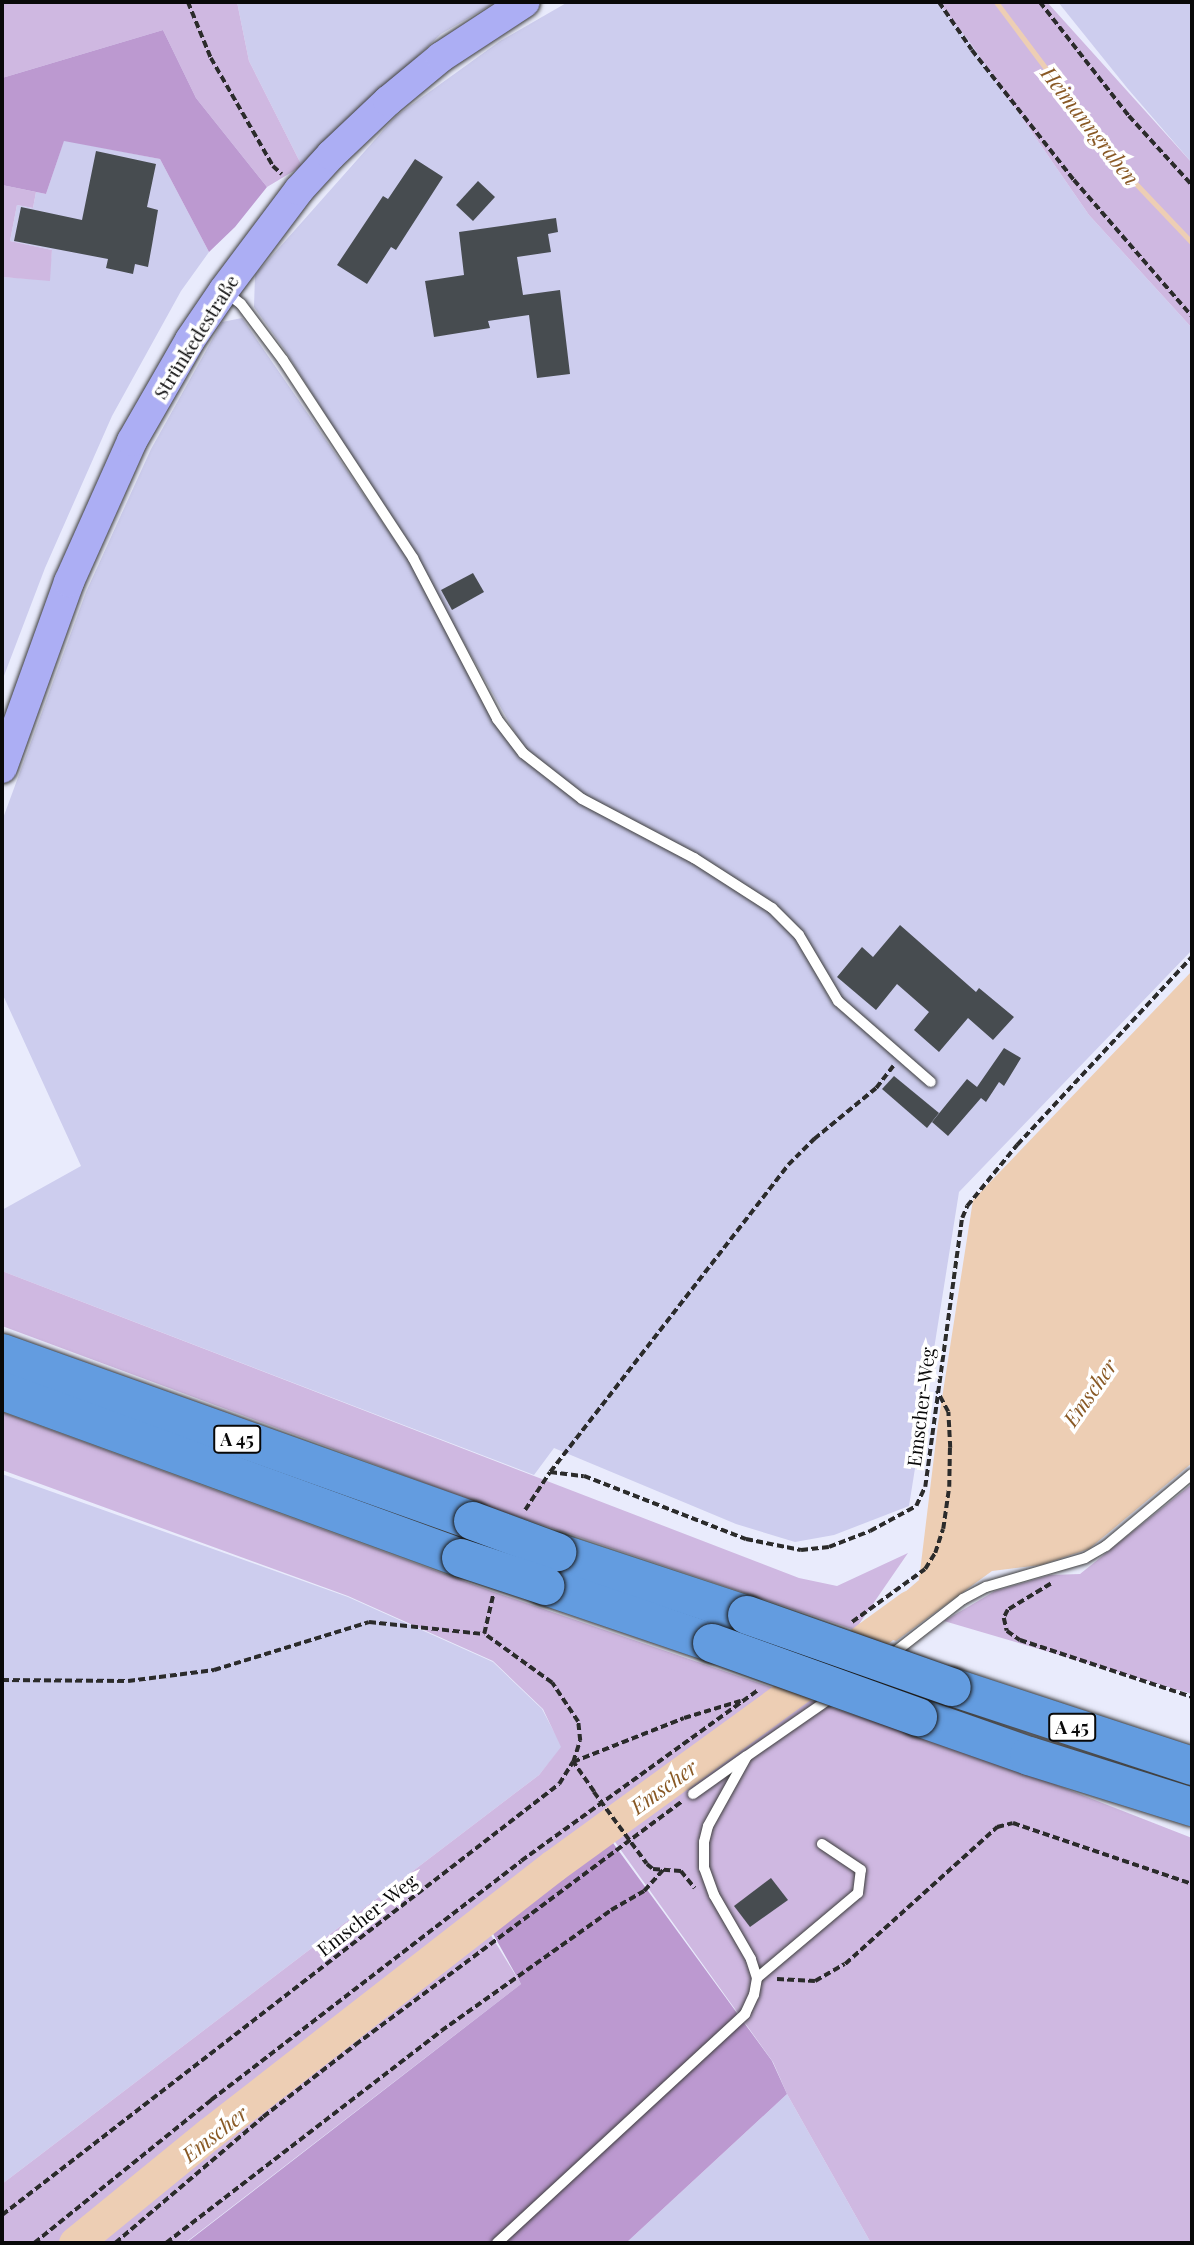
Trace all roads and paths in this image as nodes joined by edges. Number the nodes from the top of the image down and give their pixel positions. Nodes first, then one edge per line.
1 (188, 2) edge
2 (525, 2) edge
3 (939, 2) edge
4 (1040, 2) edge
5 (1192, 185) edge
6 (299, 190) junction
7 (224, 290) junction
8 (1192, 316) edge
9 (2, 768) edge
10 (1192, 957) edge
11 (901, 1056) junction
12 (931, 1082) dead end
13 (2, 1353) edge
14 (936, 1390) junction
15 (2, 1391) edge
16 (550, 1472) junction
17 (1192, 1474) edge
18 (521, 1518) dead end
19 (1068, 1563) junction
20 (551, 1569) junction
21 (494, 1592) dead end
22 (846, 1626) dead end
23 (484, 1634) junction
24 (870, 1670) dead end
25 (2, 1680) edge
26 (767, 1683) dead end
27 (849, 1684) dead end
28 (1192, 1697) edge
29 (745, 1700) junction
30 (747, 1756) junction
31 (573, 1762) junction
32 (1192, 1766) edge
33 (693, 1794) joint
34 (1192, 1807) edge
35 (822, 1844) dead end
36 (663, 1870) junction
37 (1192, 1884) edge
38 (698, 1894) dead end
39 (757, 1978) junction
40 (2, 2215) edge
41 (34, 2243) edge
42 (115, 2243) edge
43 (166, 2243) edge
44 (497, 2243) edge

1 - 6 path
2 - 6 main road, Strünkedestraße
3 - 8 path
4 - 5 path
6 - 7 main road, Strünkedestraße
7 - 9 main road, Strünkedestraße
7 - 11 lane
10 - 14 path, Emscher-Weg
11 - 12 lane
11 - 16 path
13 - 20 highway, A 45, bridge
14 - 16 path, Emscher-Weg
14 - 22 path
15 - 20 highway, A 45, bridge
16 - 18 path
17 - 19 lane
19 - 24 lane
19 - 28 path
20 - 32 highway, A 45, bridge
20 - 34 highway, A 45, bridge
21 - 23 path
23 - 25 path
23 - 31 path, Emscher-Weg
26 - 29 path
27 - 30 lane
29 - 31 path
29 - 41 path
30 - 33 lane
30 - 39 lane
31 - 36 path, bridge
31 - 40 path, Emscher-Weg
33 - 42 path
35 - 39 lane
36 - 38 path
36 - 43 path
37 - 39 path
39 - 44 lane

